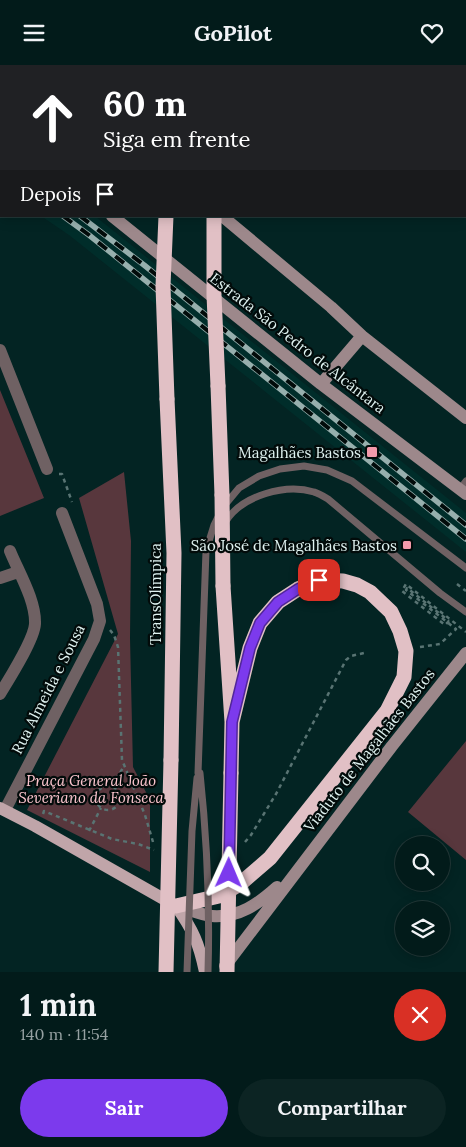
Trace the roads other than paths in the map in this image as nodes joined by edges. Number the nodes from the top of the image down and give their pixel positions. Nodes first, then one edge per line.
1 (113, 217) edge
2 (166, 217) edge
3 (214, 217) edge
4 (223, 217) edge
5 (362, 336) junction
6 (0, 350) edge
7 (321, 384) junction
8 (466, 418) edge
9 (47, 469) dead end
10 (464, 488) edge
11 (62, 513) dead end
12 (10, 551) dead end
13 (206, 551) junction
14 (466, 568) edge
15 (18, 572) junction
16 (0, 578) edge
17 (466, 612) edge
18 (466, 653) edge
19 (0, 694) edge
20 (232, 722) junction
21 (199, 773) junction
22 (2, 813) edge
23 (298, 869) junction
24 (176, 906) junction
25 (166, 972) edge
26 (187, 972) edge
27 (207, 972) edge
28 (221, 972) edge
29 (227, 972) edge

1 - 7 street, Estrada São Pedro de Alcântara
2 - 25 highway, TransOlímpica, bridge
3 - 20 highway, bridge
4 - 5 street
5 - 7 street
5 - 8 street
6 - 9 street
7 - 10 street, Estrada São Pedro de Alcântara
11 - 22 street, Rua Almeida e Sousa
12 - 15 street
13 - 14 lane
13 - 17 lane
13 - 21 lane
15 - 16 street
15 - 19 street
18 - 23 street, Viaduto de Magalhães Bastos
20 - 24 highway
20 - 29 highway, bridge
21 - 26 lane, bridge
21 - 27 lane, bridge
22 - 24 main road
23 - 24 street, Viaduto de Magalhães Bastos
23 - 28 street, Viaduto de Magalhães Bastos
24 - 27 main road

